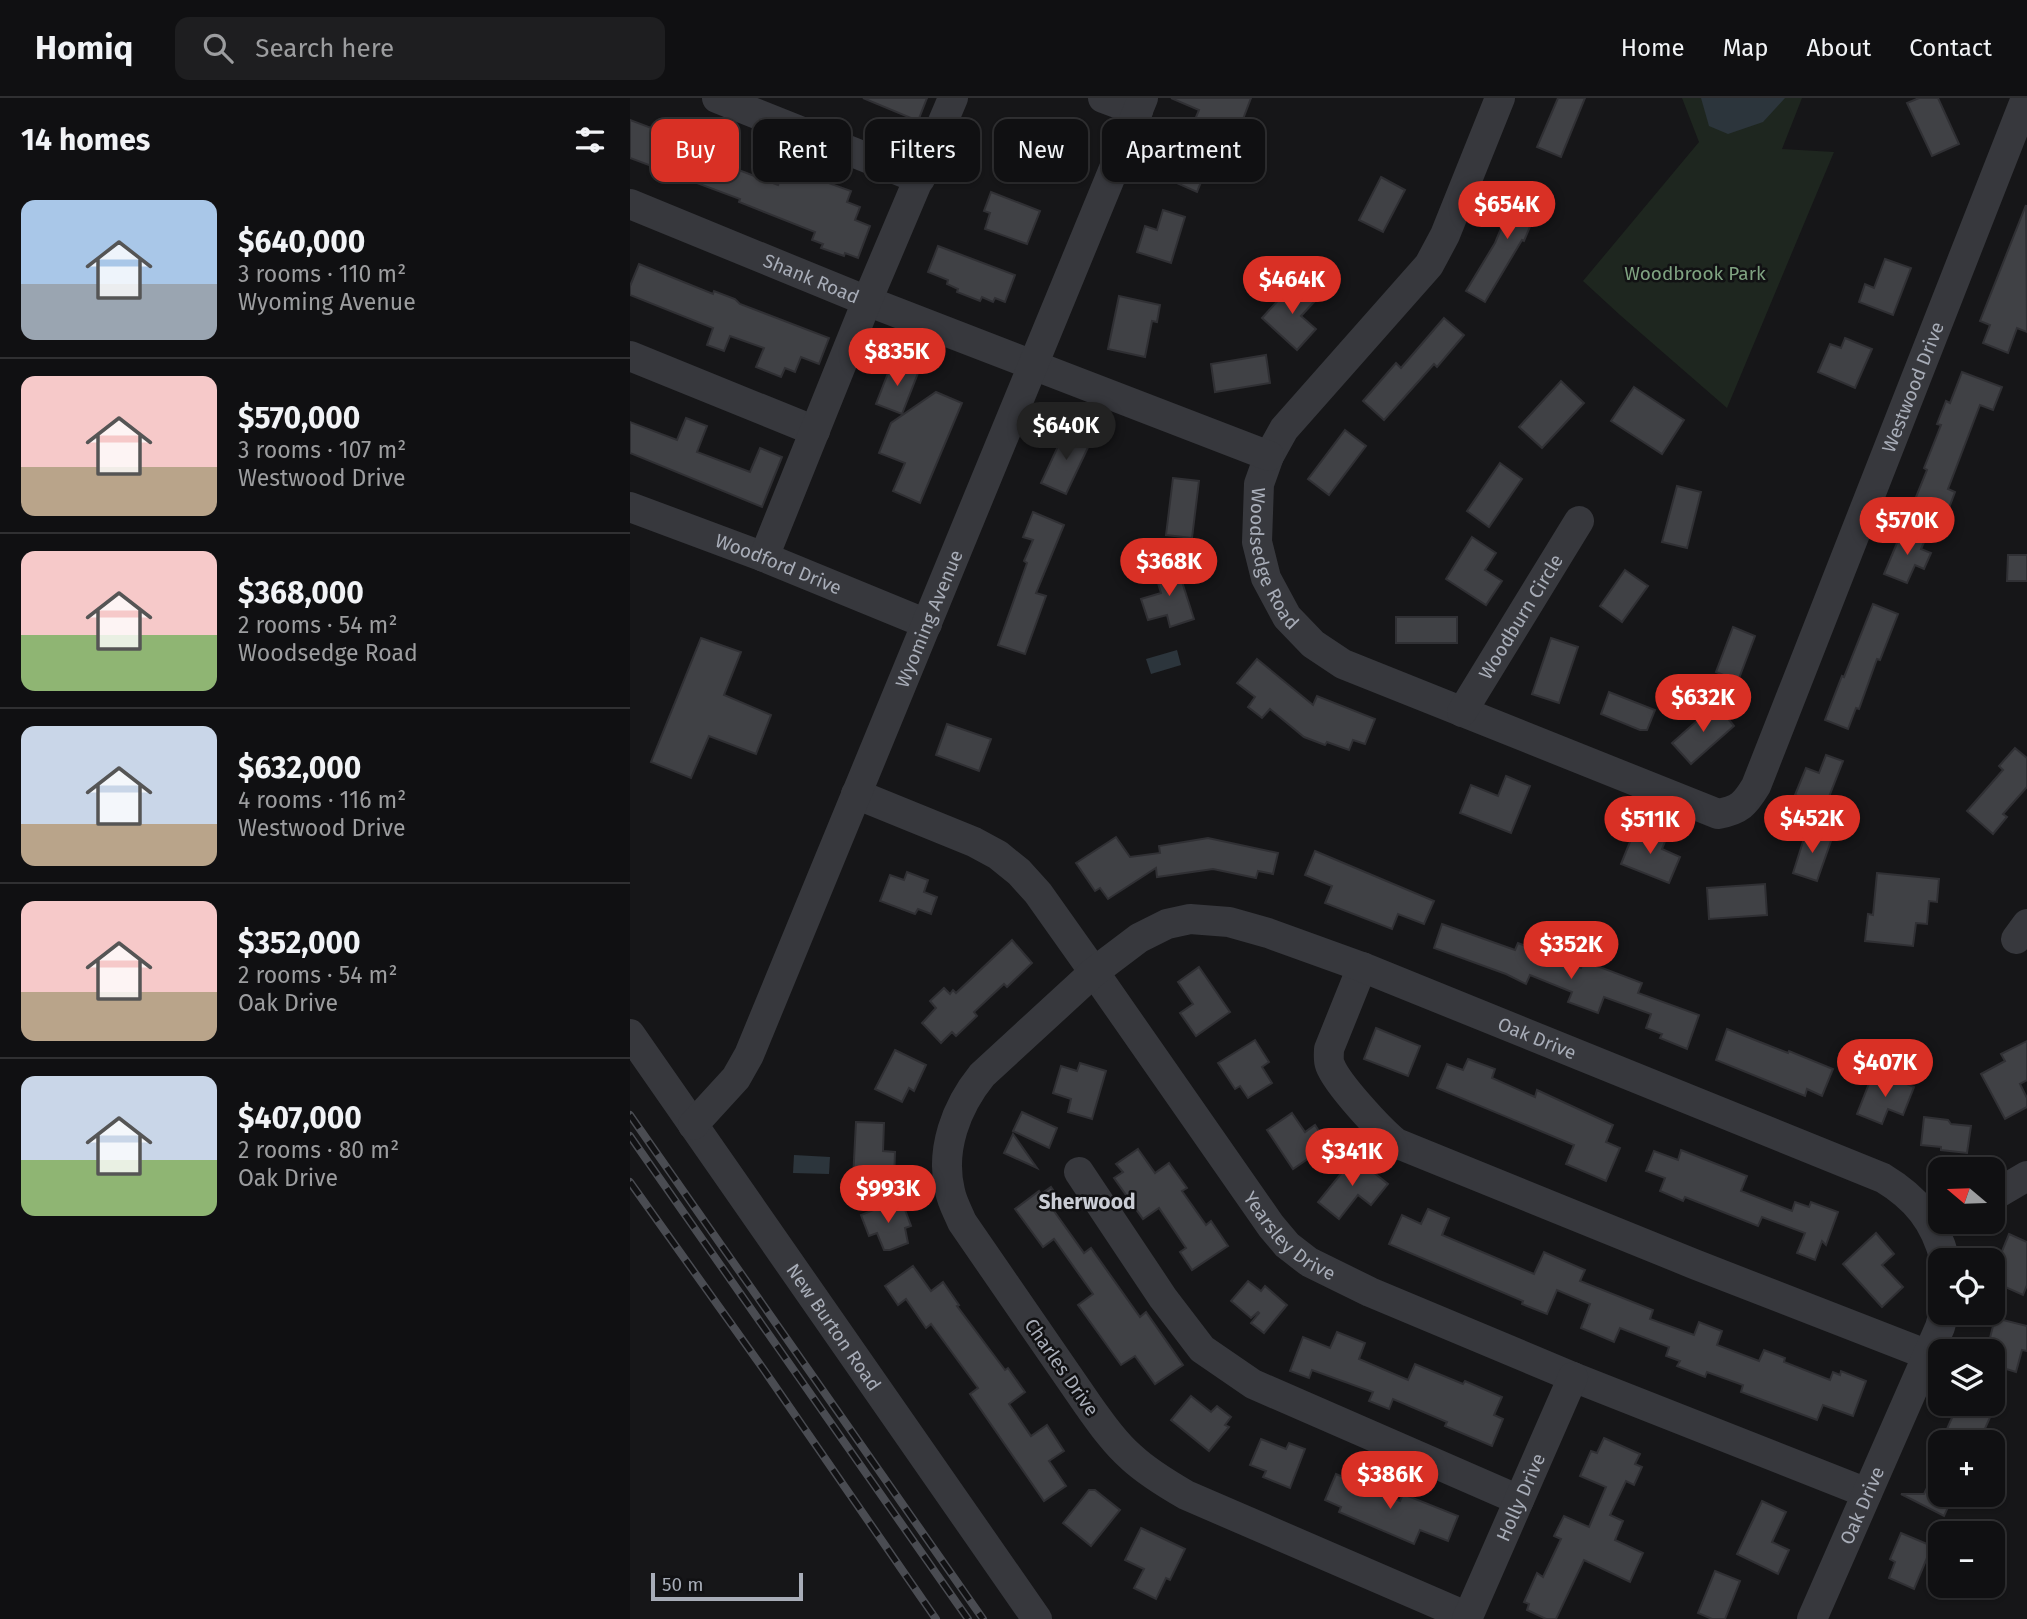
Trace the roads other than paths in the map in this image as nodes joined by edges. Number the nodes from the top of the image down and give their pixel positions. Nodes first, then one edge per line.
1 (717, 98) edge
2 (953, 98) edge
3 (1103, 98) edge
4 (1500, 98) edge
5 (2026, 98) edge
6 (1140, 105) edge
7 (944, 119) edge
8 (865, 157) edge
9 (919, 182) edge
10 (630, 204) edge
11 (867, 301) junction
12 (630, 356) edge
13 (1034, 365) junction
14 (815, 431) junction
15 (1269, 456) junction
16 (630, 507) edge
17 (1579, 521) dead end
18 (764, 557) junction
19 (927, 624) junction
20 (1462, 712) junction
21 (856, 794) junction
22 (1718, 814) joint
23 (1362, 967) junction
24 (1094, 972) junction
25 (630, 1034) edge
26 (693, 1125) junction
27 (1079, 1172) dead end
28 (2027, 1176) edge
29 (2006, 1188) edge
30 (1928, 1214) edge
31 (1928, 1355) joint
32 (1573, 1377) junction
33 (1867, 1493) junction
34 (1519, 1500) junction
35 (1468, 1618) edge
36 (1037, 1619) edge
37 (1812, 1619) edge

1 - 8 street
2 - 7 street
3 - 6 street
4 - 15 street, Woodsedge Road
5 - 22 street, Westwood Drive
6 - 13 street, Wyoming Avenue
9 - 11 street
10 - 11 street, Shank Road
11 - 13 street, Shank Road
11 - 14 street
12 - 14 street
13 - 15 street, Shank Road
13 - 19 street, Wyoming Avenue
14 - 18 street
15 - 20 street, Woodsedge Road
16 - 18 street, Woodford Drive
17 - 20 street, Woodburn Circle
18 - 19 street, Woodford Drive
19 - 21 street, Wyoming Avenue
20 - 22 street, Woodsedge Road
21 - 24 street, Yearsley Drive
21 - 26 street, Wyoming Avenue
23 - 24 street, Oak Drive
23 - 30 street, Oak Drive
23 - 31 street
24 - 32 street, Yearsley Drive
24 - 35 street, Charles Drive
25 - 26 street, New Burton Road
26 - 36 street, New Burton Road
27 - 34 street
28 - 29 street
31 - 33 street, Oak Drive
32 - 33 street, Yearsley Drive
32 - 34 street, Holly Drive
33 - 37 street, Oak Drive
34 - 35 street, Holly Drive

